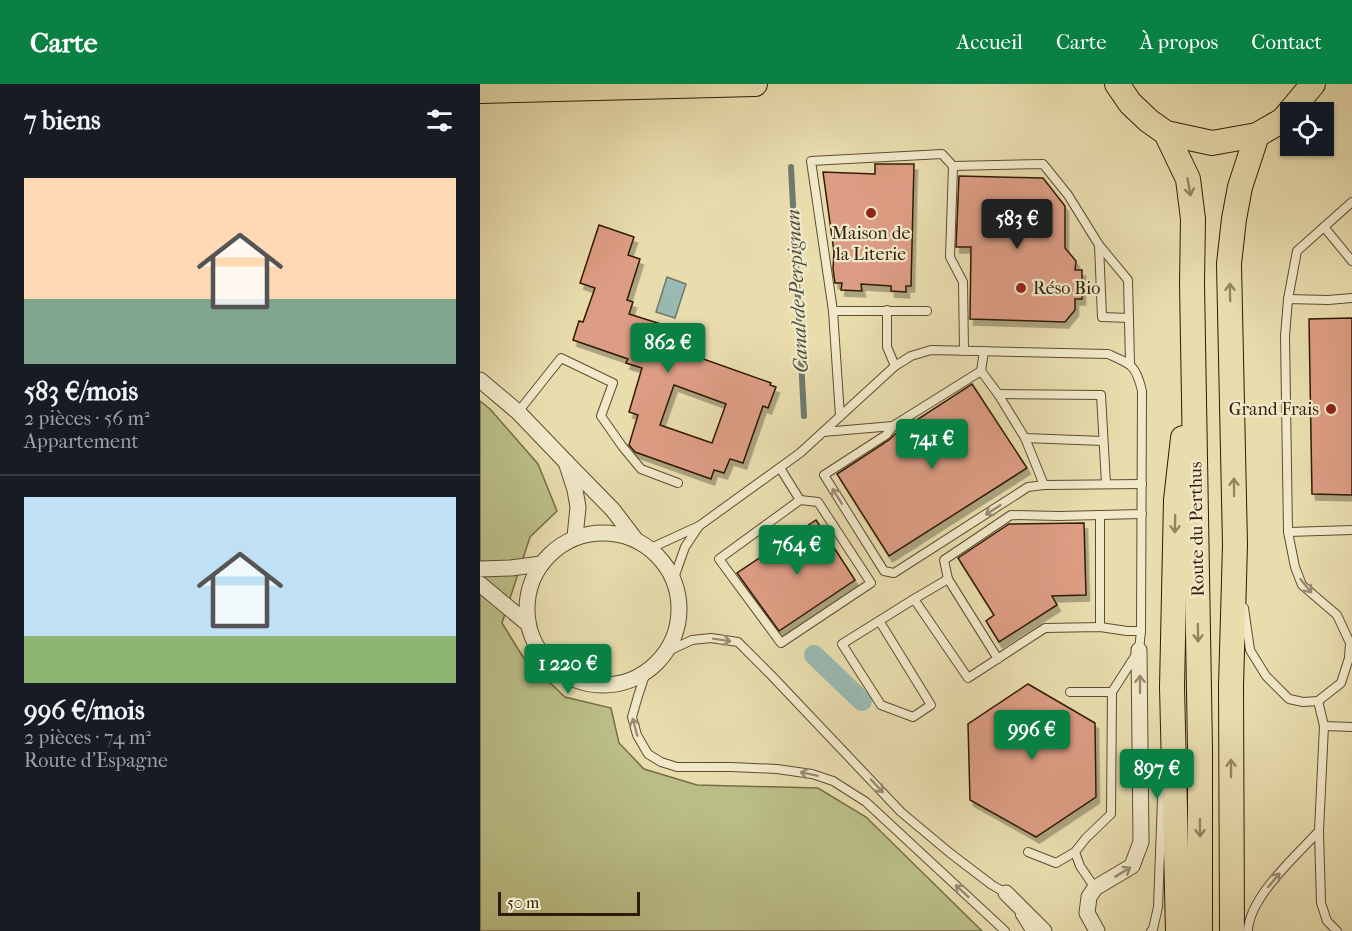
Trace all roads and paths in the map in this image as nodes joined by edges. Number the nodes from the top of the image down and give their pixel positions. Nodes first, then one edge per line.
1 (557, 84) edge
2 (755, 84) edge
3 (1117, 84) edge
4 (1317, 86) edge
5 (480, 91) edge
6 (1166, 133) junction
7 (1257, 135) junction
8 (953, 166) junction
9 (1352, 202) edge
10 (1324, 227) junction
11 (1100, 246) junction
12 (1352, 261) edge
13 (1352, 298) edge
14 (1288, 299) junction
15 (886, 310) junction
16 (833, 311) junction
17 (927, 311) dead end
18 (1129, 318) junction
19 (1194, 340) junction
20 (964, 351) junction
21 (984, 351) junction
22 (1130, 363) junction
23 (895, 366) junction
24 (981, 371) junction
25 (480, 380) edge
26 (998, 394) junction
27 (518, 412) junction
28 (840, 416) junction
29 (894, 426) junction
30 (824, 432) junction
31 (1025, 438) junction
32 (1103, 441) junction
33 (566, 462) junction
34 (780, 468) junction
35 (678, 483) dead end
36 (1106, 484) junction
37 (1142, 484) junction
38 (1044, 485) junction
39 (800, 500) junction
40 (1142, 514) junction
41 (1100, 515) junction
42 (699, 526) junction
43 (1352, 530) edge
44 (1288, 532) junction
45 (575, 537) junction
46 (635, 539) junction
47 (1235, 546) junction
48 (651, 548) junction
49 (541, 564) junction
50 (480, 569) edge
51 (674, 578) junction
52 (948, 579) junction
53 (480, 584) edge
54 (1242, 592) dead end
55 (914, 599) junction
56 (1243, 603) dead end
57 (880, 622) junction
58 (528, 624) junction
59 (1100, 627) junction
60 (1141, 631) junction
61 (1139, 650) junction
62 (666, 652) junction
63 (998, 659) junction
64 (646, 672) junction
65 (1172, 687) junction
66 (1070, 692) dead end
67 (1112, 692) junction
68 (1318, 701) junction
69 (1324, 726) junction
70 (1352, 727) edge
71 (1165, 756) dead end
72 (1164, 768) dead end
73 (1319, 831) junction
74 (1028, 852) dead end
75 (1075, 852) junction
76 (1095, 888) junction
77 (1006, 893) junction
78 (1005, 931) edge
79 (1030, 931) edge
80 (1044, 931) edge
81 (1097, 931) edge
82 (1151, 931) edge
83 (1183, 931) edge
84 (1232, 931) edge
85 (1248, 931) edge
86 (1337, 931) edge

1 - 5 main road
2 - 5 main road
3 - 6 main road
4 - 7 main road
6 - 7 main road
6 -> 19 main road, Route du Perthus
47 -> 7 main road, Route du Perthus
8 - 11 lane
8 - 16 lane
8 - 20 lane
9 - 10 lane
10 - 12 lane
10 - 14 lane
11 - 18 lane
11 - 18 lane
13 - 14 lane
14 - 44 lane
15 - 16 lane
15 - 17 lane
15 - 23 lane
16 - 28 lane
18 - 22 lane
19 -> 65 main road
19 -> 83 main road, Route du Perthus
20 - 21 lane
20 - 23 lane
21 - 22 lane
21 - 24 lane
22 - 37 lane
23 - 28 lane
24 - 26 lane
24 - 29 lane
25 - 27 street
26 - 31 lane
26 - 32 lane
27 - 33 street
27 - 35 lane
28 - 30 lane
29 - 30 lane
38 -> 29 lane
30 - 34 lane
31 - 32 lane
31 - 38 lane
32 - 36 lane
33 - 45 street
33 - 46 street
34 - 39 lane
34 - 42 lane
36 - 37 lane
36 - 38 lane
37 - 40 lane
39 - 39 lane
40 - 41 lane
40 - 60 lane
41 - 52 lane
41 - 59 lane
42 - 48 lane
42 - 51 lane
43 - 44 lane
44 -> 68 lane
45 - 46 street
45 - 49 street
46 - 48 street
47 - 54 lane
84 -> 47 main road, Route du Perthus
48 - 51 street
49 - 50 street
49 - 58 street
51 - 62 street
52 - 55 lane
52 - 63 lane
53 - 58 street
55 - 57 lane
55 - 63 lane
56 - 68 lane
57 - 57 lane
58 - 64 street
59 - 60 lane
59 - 63 lane
60 - 61 lane
61 - 67 lane
76 -> 61 street
62 - 64 street
62 -> 77 lane
78 -> 64 lane
65 - 71 lane
65 - 83 main road
66 - 67 lane
67 - 75 lane
68 - 69 lane
69 - 70 lane
69 - 73 lane
72 - 82 lane
85 -> 73 lane
73 - 86 lane
74 - 75 lane
75 - 76 lane
76 - 81 street
77 - 79 lane
77 - 80 street

